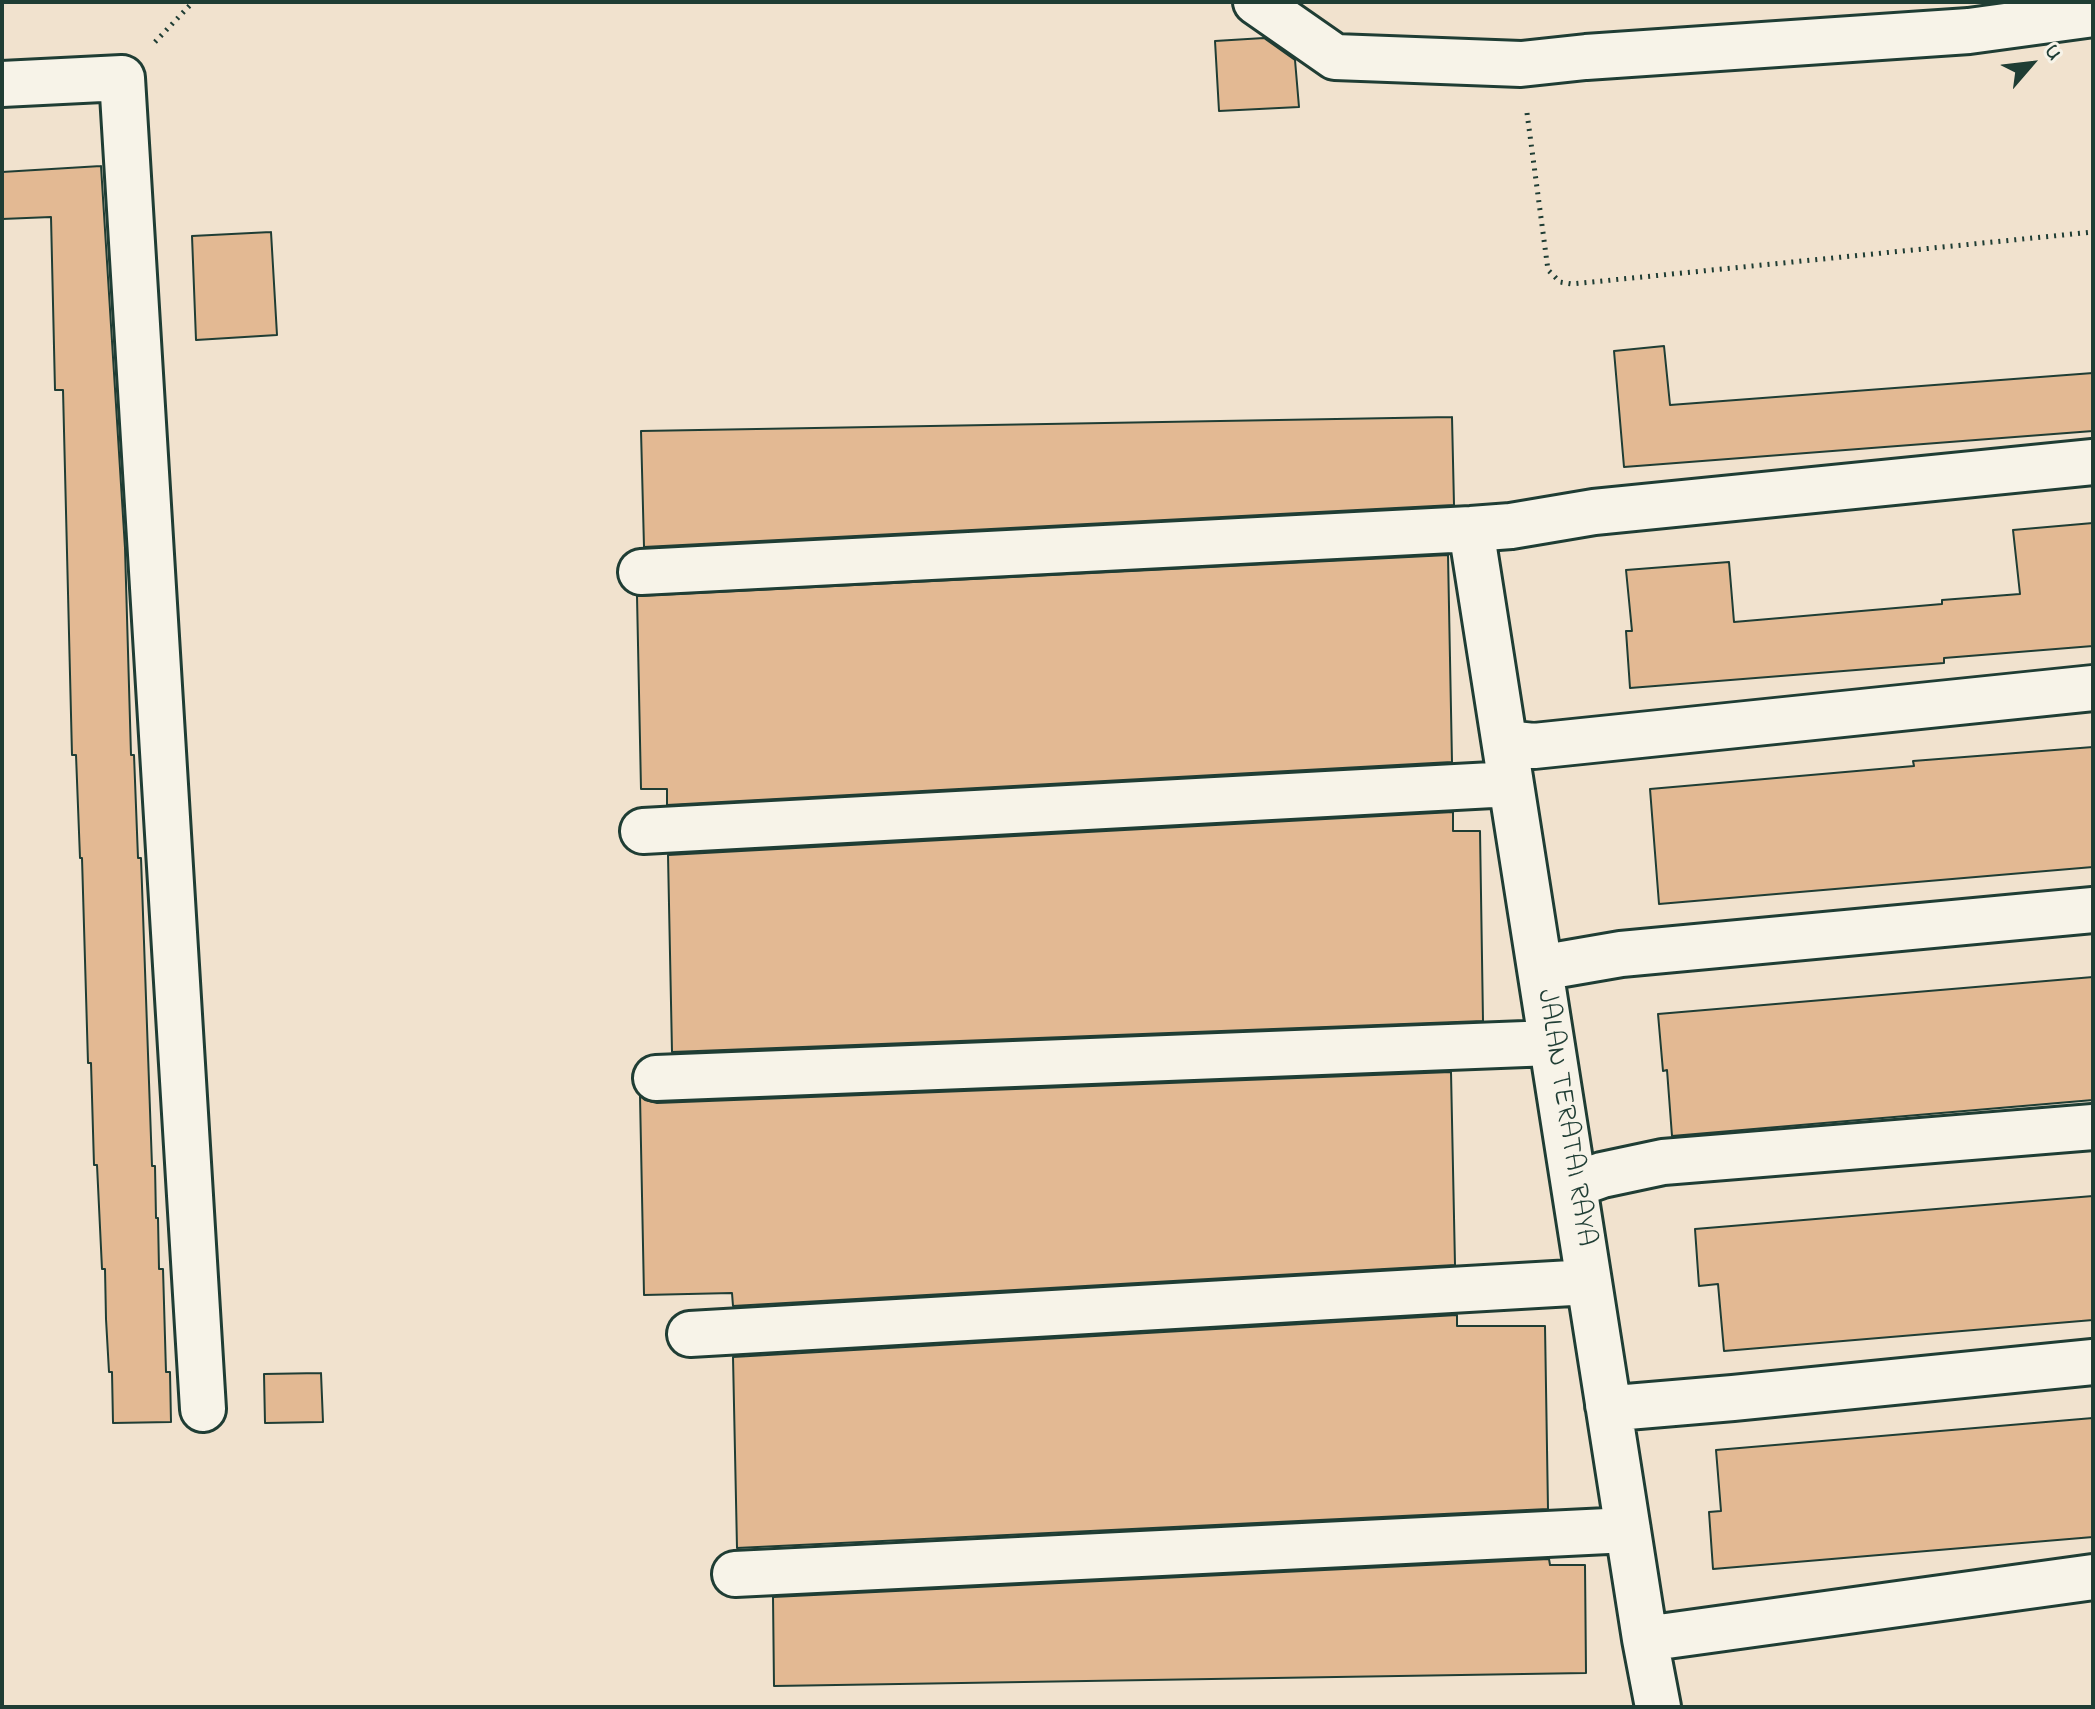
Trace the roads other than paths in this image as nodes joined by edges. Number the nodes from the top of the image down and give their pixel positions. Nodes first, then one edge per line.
1 (1256, 2) edge
2 (2093, 14) edge
3 (2, 84) edge
4 (2093, 462) edge
5 (1491, 528) junction
6 (641, 572) dead end
7 (2093, 688) edge
8 (1516, 758) junction
9 (643, 831) dead end
10 (2093, 910) edge
11 (1556, 965) junction
12 (1551, 1043) junction
13 (656, 1078) dead end
14 (2093, 1127) edge
15 (1588, 1180) junction
16 (1589, 1282) junction
17 (690, 1334) dead end
18 (2093, 1362) edge
19 (1618, 1406) junction
20 (203, 1409) dead end
21 (1628, 1530) junction
22 (735, 1574) dead end
23 (2093, 1577) edge
24 (1658, 1637) junction
25 (1658, 1707) edge

1 - 2 street
3 - 20 street
4 - 5 street
5 - 6 street
5 - 8 street, JALAN TERATAI RAYA
7 - 8 street
8 - 9 street
8 - 11 street, JALAN TERATAI RAYA
10 - 11 street
11 - 12 street, JALAN TERATAI RAYA
12 - 13 street
12 - 15 street, JALAN TERATAI RAYA
14 - 15 street
15 - 16 street, JALAN TERATAI RAYA
16 - 17 street
16 - 19 street, JALAN TERATAI RAYA
18 - 19 street
19 - 21 street, JALAN TERATAI RAYA
21 - 22 street
21 - 24 street, JALAN TERATAI RAYA
23 - 24 street
24 - 25 street, JALAN TERATAI RAYA

